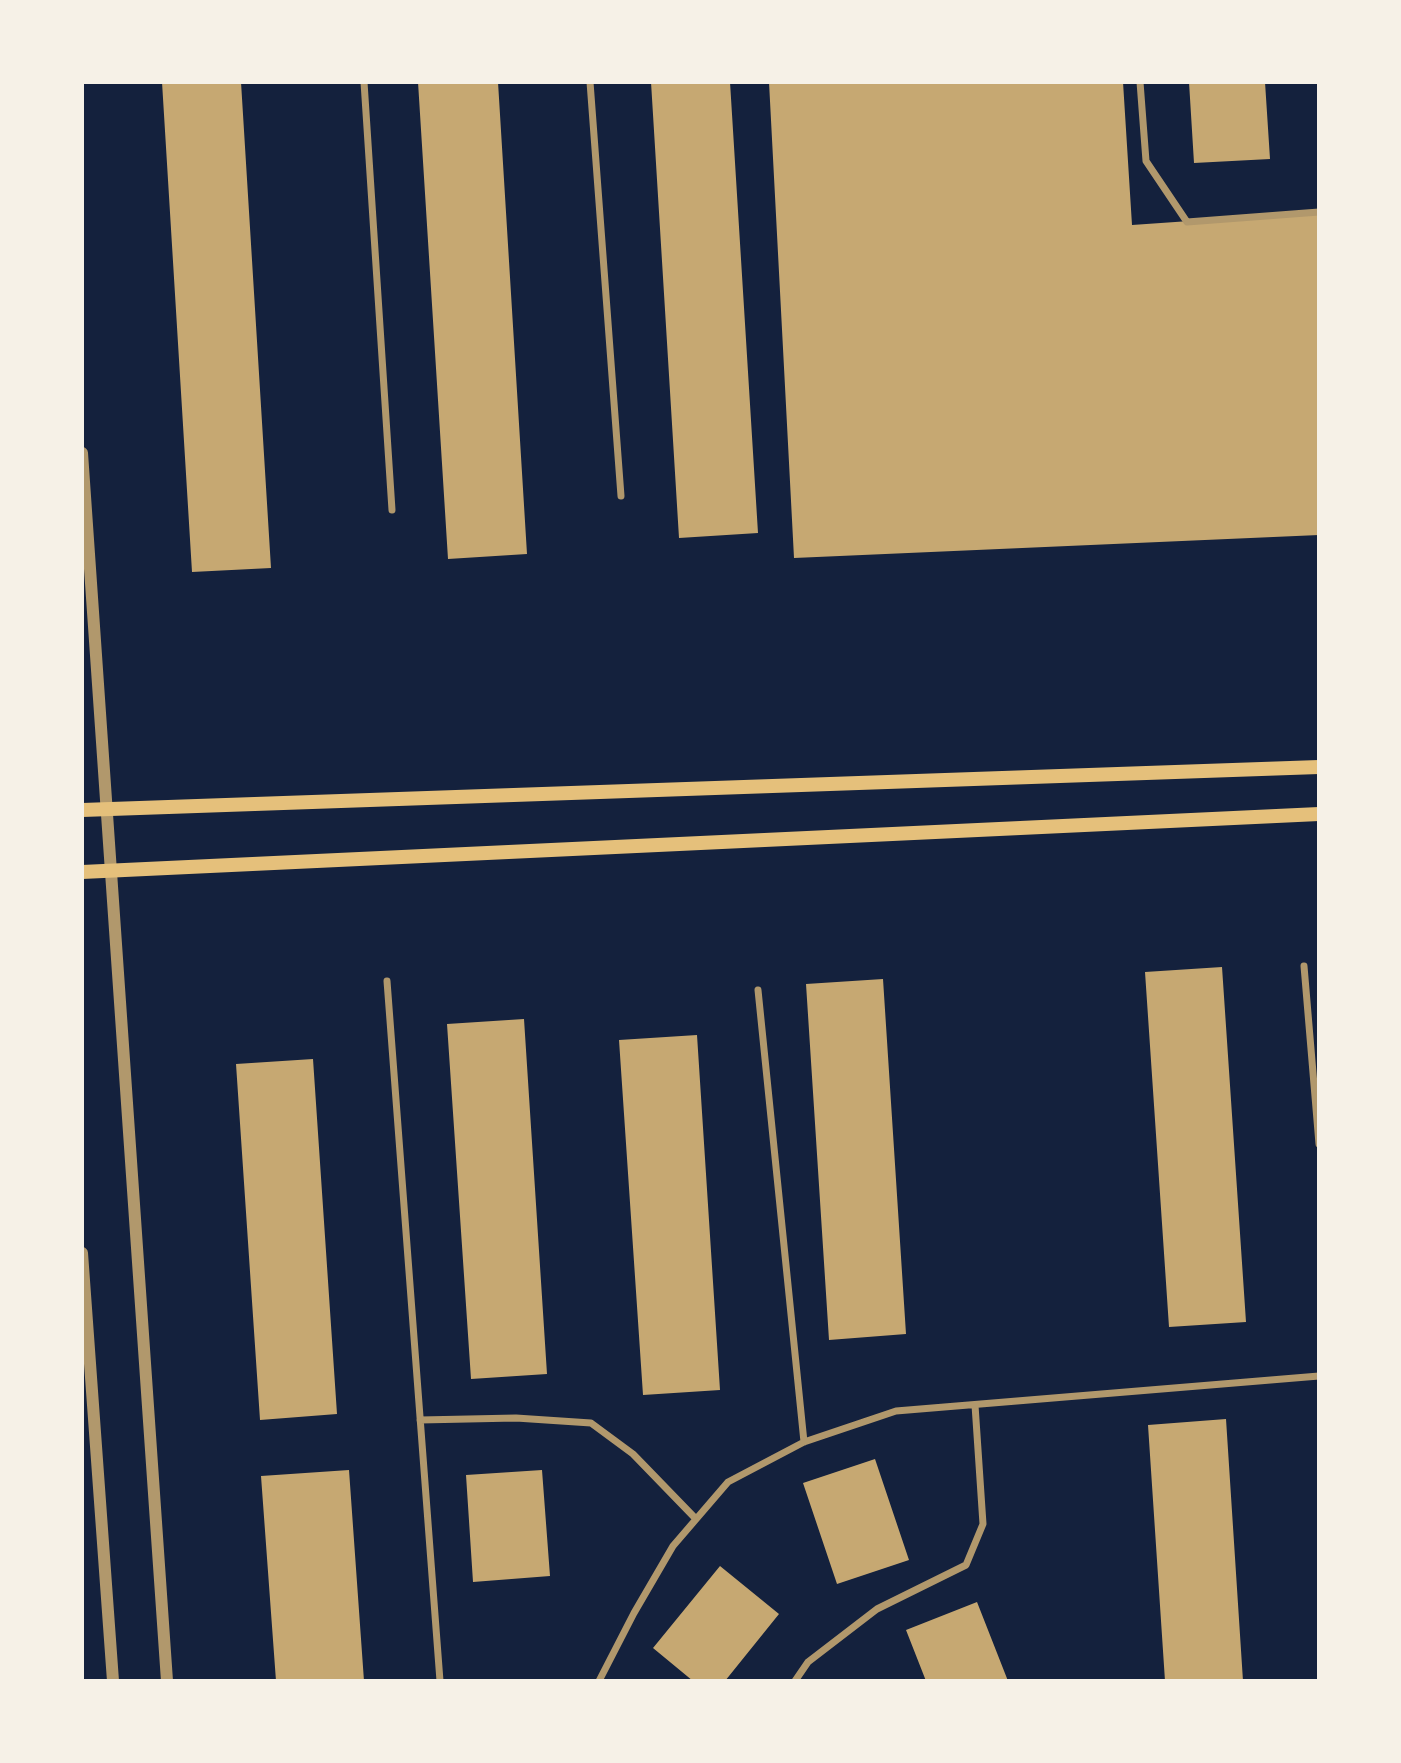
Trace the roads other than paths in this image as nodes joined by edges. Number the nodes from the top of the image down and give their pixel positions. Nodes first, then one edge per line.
1 (364, 82) edge
2 (590, 82) edge
3 (1140, 82) edge
4 (1319, 212) edge
5 (82, 453) edge
6 (621, 496) dead end
7 (392, 510) dead end
8 (1319, 767) edge
9 (107, 808) junction
10 (82, 810) edge
11 (1319, 814) edge
12 (111, 871) junction
13 (82, 872) edge
14 (1304, 966) dead end
15 (387, 981) dead end
16 (758, 990) dead end
17 (1319, 1144) edge
18 (82, 1254) edge
19 (1319, 1376) edge
20 (975, 1405) junction
21 (420, 1420) junction
22 (804, 1443) junction
23 (696, 1519) junction
24 (113, 1681) edge
25 (167, 1681) edge
26 (440, 1681) edge
27 (598, 1681) edge
28 (795, 1681) edge

1 - 7 street
2 - 6 street
3 - 4 street
5 - 9 street
8 - 9 main road
9 - 10 main road
9 - 12 street
11 - 12 main road
12 - 13 main road
12 - 25 street
14 - 17 street
15 - 21 street
16 - 22 street
18 - 24 street
19 - 20 street
20 - 22 street
20 - 28 street
21 - 23 street
21 - 26 street
22 - 23 street
23 - 27 street

